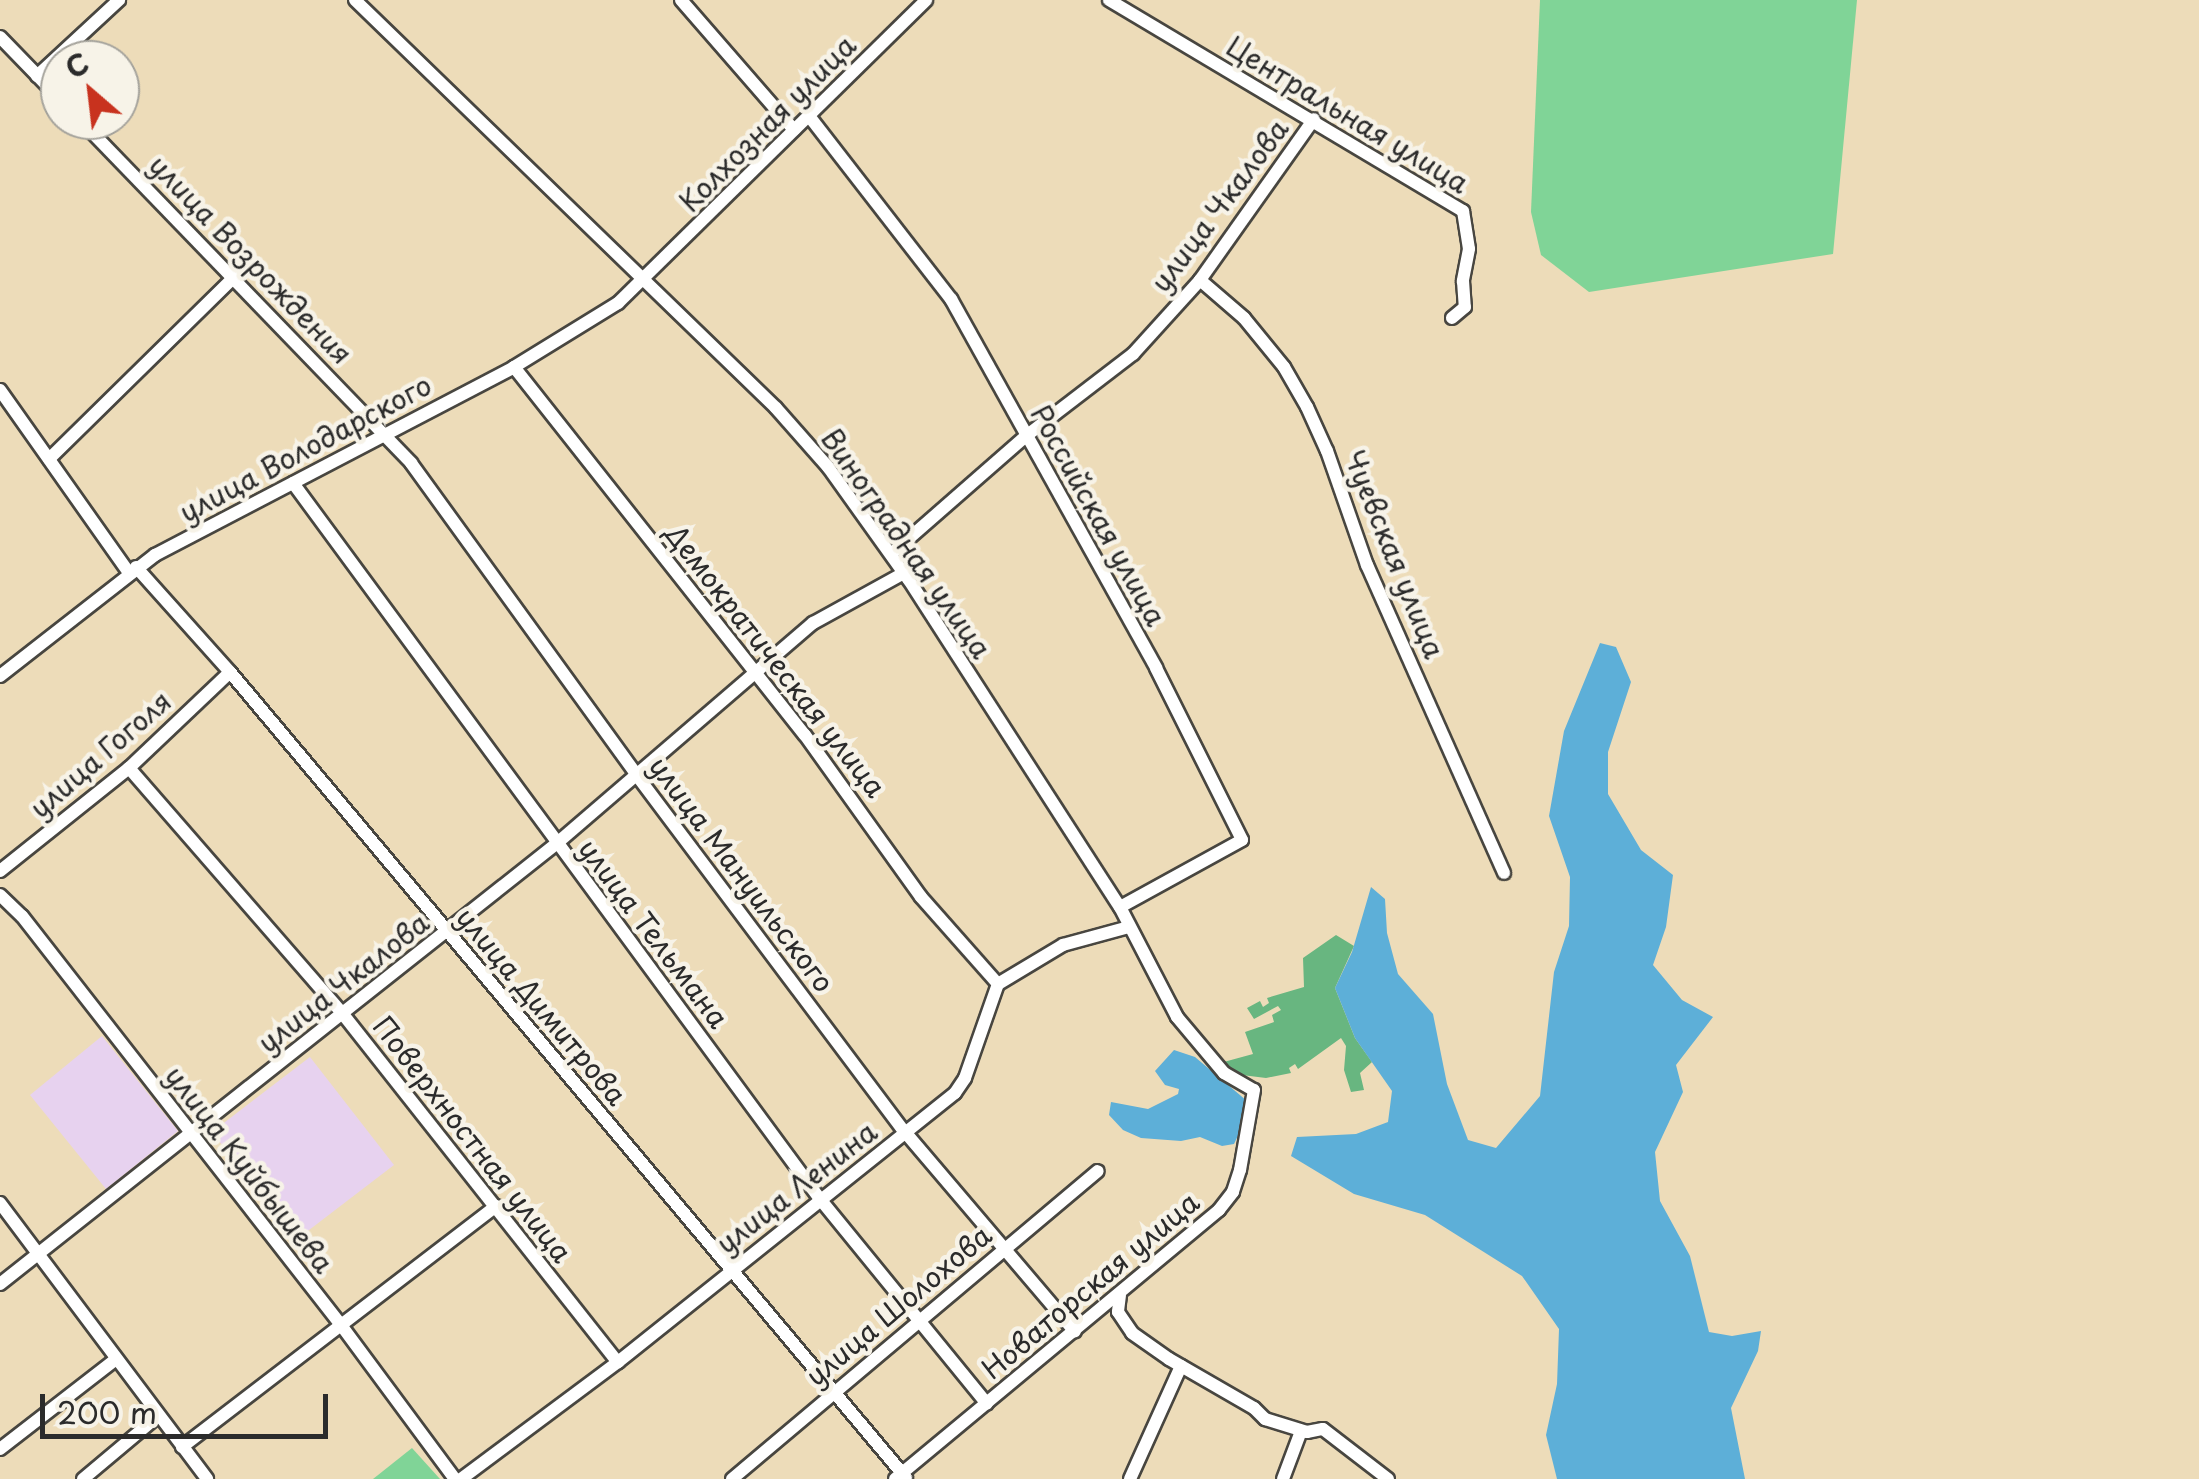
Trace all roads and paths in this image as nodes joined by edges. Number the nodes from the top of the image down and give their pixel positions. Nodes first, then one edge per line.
1 (119, 0) edge
2 (355, 0) edge
3 (681, 0) edge
4 (926, 0) edge
5 (1108, 0) edge
6 (0, 37) edge
7 (37, 76) junction
8 (40, 79) edge
9 (810, 116) junction
10 (1314, 119) junction
11 (794, 130) junction
12 (100, 140) edge
13 (234, 277) junction
14 (1200, 280) junction
15 (644, 281) junction
16 (1452, 318) dead end
17 (514, 367) junction
18 (0, 390) edge
19 (386, 433) junction
20 (1026, 436) junction
21 (50, 459) junction
22 (292, 483) junction
23 (891, 554) junction
24 (132, 570) junction
25 (904, 574) junction
26 (754, 670) junction
27 (230, 672) junction
28 (0, 676) edge
29 (128, 768) junction
30 (638, 777) junction
31 (556, 844) junction
32 (0, 871) edge
33 (1504, 873) dead end
34 (0, 895) edge
35 (1120, 906) junction
36 (1128, 927) junction
37 (447, 932) junction
38 (998, 984) junction
39 (342, 1013) junction
40 (1254, 1090) joint
41 (905, 1132) junction
42 (191, 1134) junction
43 (1098, 1171) dead end
44 (820, 1198) junction
45 (0, 1204) edge
46 (496, 1206) junction
47 (1003, 1248) junction
48 (38, 1253) junction
49 (732, 1270) junction
50 (0, 1284) edge
51 (1120, 1295) junction
52 (920, 1320) junction
53 (341, 1325) junction
54 (1075, 1332) junction
55 (116, 1359) junction
56 (618, 1362) junction
57 (1181, 1366) junction
58 (832, 1394) junction
59 (987, 1404) junction
60 (158, 1416) junction
61 (1302, 1431) junction
62 (182, 1447) junction
63 (0, 1449) edge
64 (901, 1477) edge
65 (83, 1479) edge
66 (207, 1479) edge
67 (458, 1479) edge
68 (732, 1479) edge
69 (1130, 1479) edge
70 (1284, 1479) edge
71 (1388, 1479) edge

1 - 7 street
2 - 15 street, Виноградная улица
3 - 11 street
4 - 9 street, Колхозная улица
5 - 10 street, Центральная улица
6 - 7 street
7 - 8 street
9 - 11 street, Колхозная улица
9 - 20 street, Российская улица
10 - 14 street, улица Чкалова
10 - 16 street, Центральная улица
11 - 15 street, Колхозная улица
12 - 13 street, улица Возрождения
13 - 19 street, улица Возрождения
13 - 21 street
14 - 20 street, улица Чкалова
14 - 33 street, Чуевская улица
15 - 17 street, улица Володарского
15 - 23 street, Виноградная улица
17 - 19 street, улица Володарского
17 - 26 street, Демократическая улица
18 - 21 street, улица Димитрова
19 - 22 street, улица Володарского
19 - 30 street, улица Мануильского
20 - 23 street, улица Чкалова
20 - 35 street, Российская улица
21 - 24 street, улица Димитрова
22 - 24 street, улица Володарского
22 - 31 street, улица Тельмана
23 - 25 street, Виноградная улица
24 - 27 street, улица Димитрова
24 - 28 street, улица Володарского
25 - 26 street, улица Чкалова
25 - 35 street, Виноградная улица
26 - 30 street, улица Чкалова
26 - 38 street, Демократическая улица
27 - 29 street, улица Гоголя
27 - 37 street, улица Димитрова
29 - 32 street, улица Гоголя
29 - 39 street, Поверхностная улица
30 - 31 street, улица Чкалова
30 - 41 street, улица Мануильского
31 - 37 street, улица Чкалова
31 - 44 street, улица Тельмана
34 - 42 street, улица Куйбышева
35 - 36 street, Виноградная улица
36 - 38 street
36 - 40 street, Виноградная улица
37 - 39 street, улица Чкалова
37 - 49 street, улица Димитрова
38 - 41 street, улица Ленина
39 - 42 street, улица Чкалова
39 - 46 street, Поверхностная улица
40 - 51 street, Новаторская улица
41 - 44 street, улица Ленина
41 - 47 street, улица Мануильского
42 - 48 street, улица Чкалова
42 - 53 street, улица Куйбышева
43 - 47 street, улица Шолохова
44 - 49 street, улица Ленина
44 - 52 street, улица Тельмана
45 - 48 street
46 - 53 street
46 - 56 street, Поверхностная улица
47 - 52 street, улица Шолохова
47 - 54 street, улица Мануильского
48 - 50 street, улица Чкалова
48 - 55 street
49 - 56 street, улица Ленина
49 - 58 street, улица Димитрова
51 - 54 street, Новаторская улица
51 - 57 street
52 - 58 street, улица Шолохова
52 - 59 street, улица Тельмана
53 - 62 street
53 - 67 street, улица Куйбышева
54 - 59 street, Новаторская улица
55 - 60 street
55 - 63 street
56 - 67 street, улица Ленина
57 - 61 street
57 - 69 street
58 - 64 street, улица Димитрова
58 - 68 street, улица Шолохова
59 - 64 street, Новаторская улица
60 - 62 street
60 - 65 street
61 - 70 street
61 - 71 street
62 - 66 street

